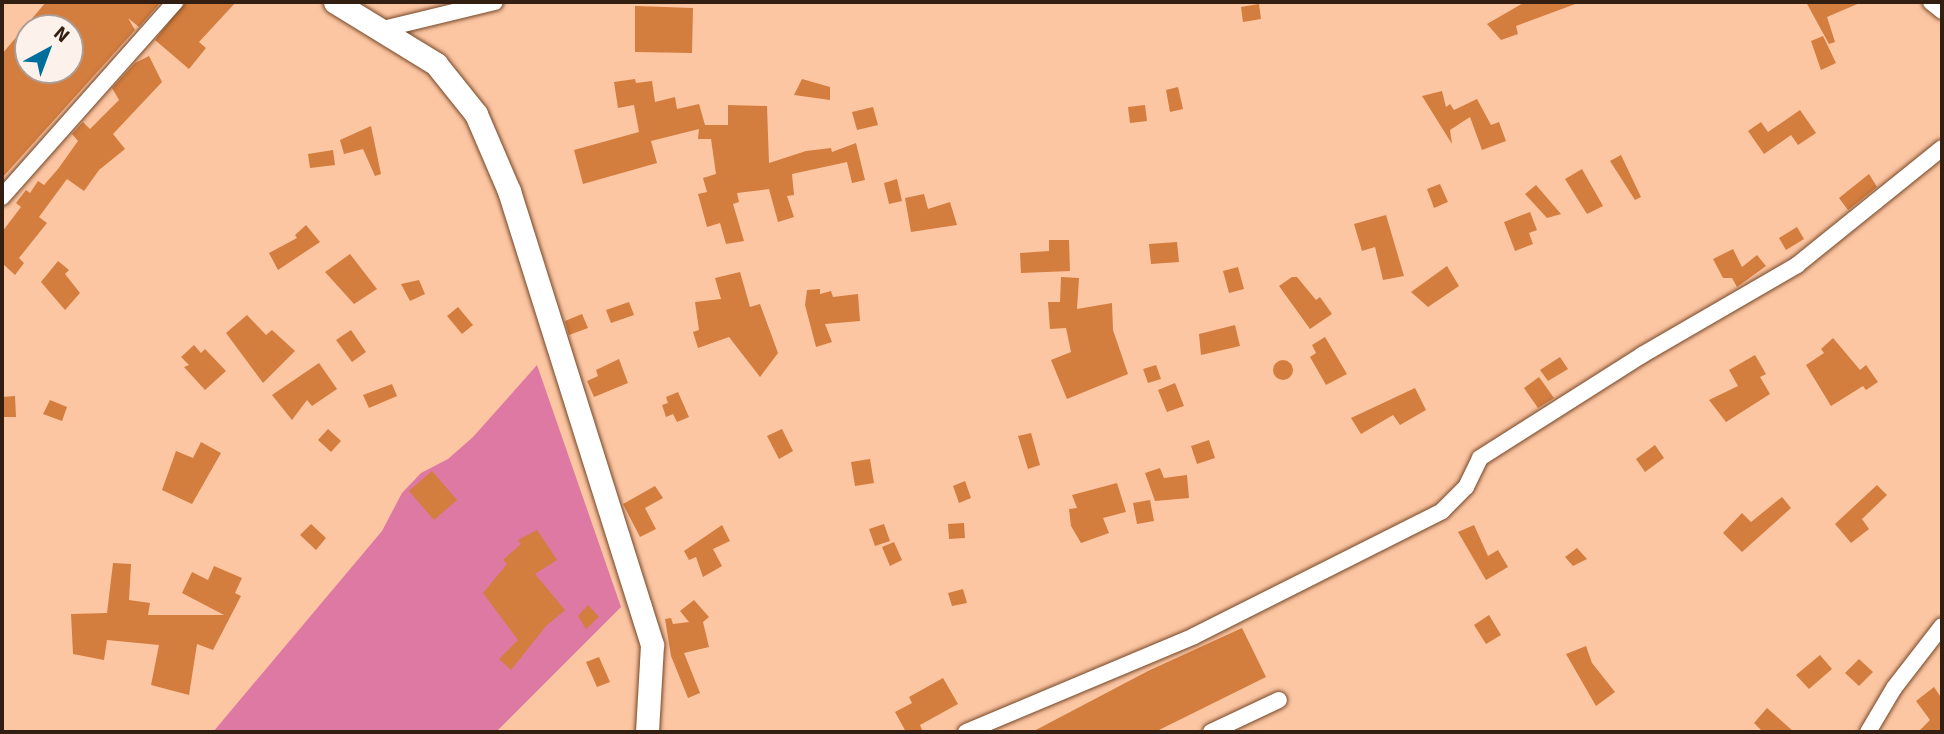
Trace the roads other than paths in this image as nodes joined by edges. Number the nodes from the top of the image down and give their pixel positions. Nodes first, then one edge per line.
1 (175, 2) edge
2 (335, 2) edge
3 (495, 2) edge
4 (1931, 2) edge
5 (1942, 11) edge
6 (383, 29) junction
7 (1942, 148) edge
8 (2, 197) edge
9 (1942, 626) edge
10 (1279, 700) dead end
11 (647, 732) edge
12 (967, 732) edge
13 (1211, 732) edge
14 (1868, 732) edge

1 - 8 street
2 - 6 main road
3 - 6 street
4 - 5 street
6 - 11 main road
7 - 12 street
9 - 14 street
10 - 13 street

